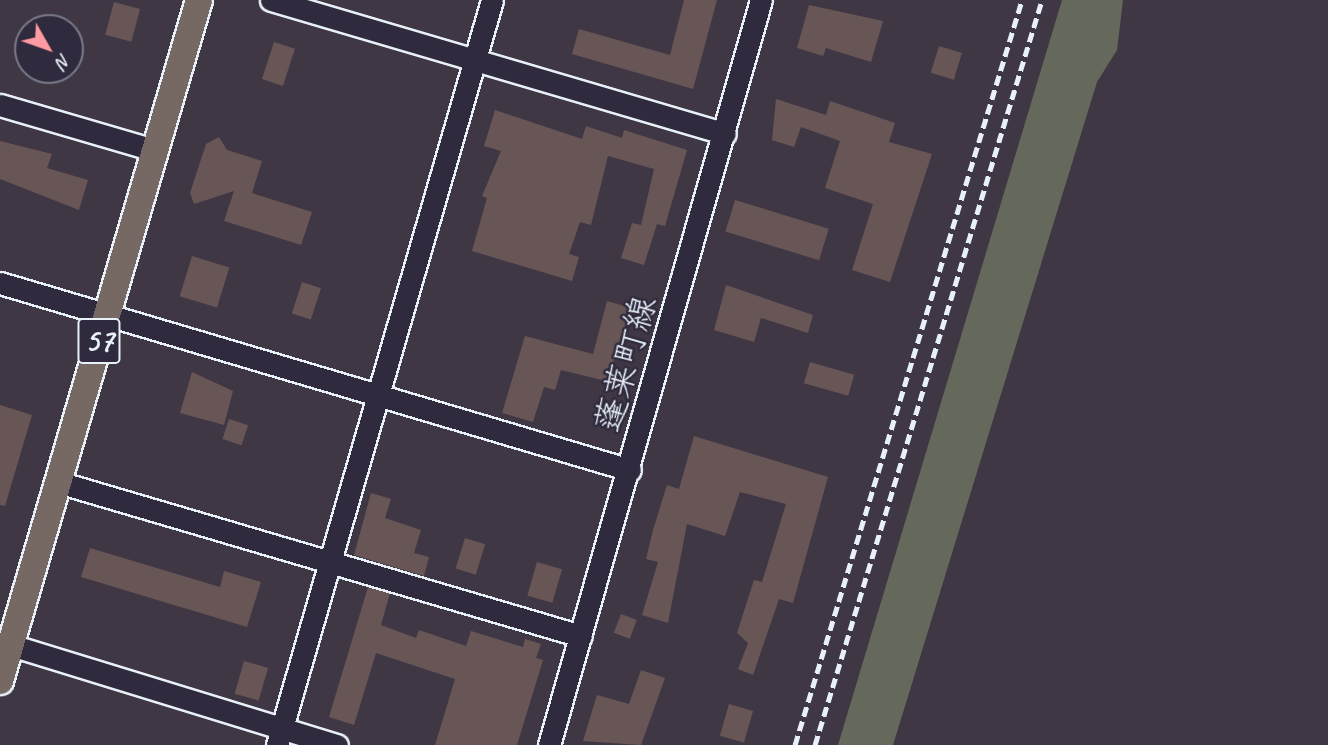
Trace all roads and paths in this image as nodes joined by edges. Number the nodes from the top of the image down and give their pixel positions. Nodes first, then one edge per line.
1 (199, 0) edge
2 (271, 0) edge
3 (492, 0) edge
4 (761, 0) edge
5 (475, 60) junction
6 (0, 105) edge
7 (725, 134) junction
8 (154, 150) junction
9 (0, 283) edge
10 (107, 314) junction
11 (378, 395) junction
12 (631, 470) junction
13 (58, 482) junction
14 (329, 564) junction
15 (582, 636) junction
16 (10, 645) junction
17 (0, 681) edge
18 (279, 737) edge
19 (337, 745) edge
20 (549, 745) edge

1 - 8 main road, 57
2 - 5 street
3 - 5 street
4 - 7 street, 蓬莱町線
5 - 7 street
5 - 11 street
6 - 8 street
7 - 12 street, 蓬莱町線
8 - 10 main road, 57
9 - 10 street
10 - 11 street
10 - 13 main road, 57
11 - 12 street
11 - 14 street
12 - 15 street, 蓬莱町線
13 - 14 street
13 - 16 main road, 57
14 - 15 street
14 - 18 street
15 - 20 street, 蓬莱町線
16 - 17 main road, 57
16 - 18 street
18 - 19 street

